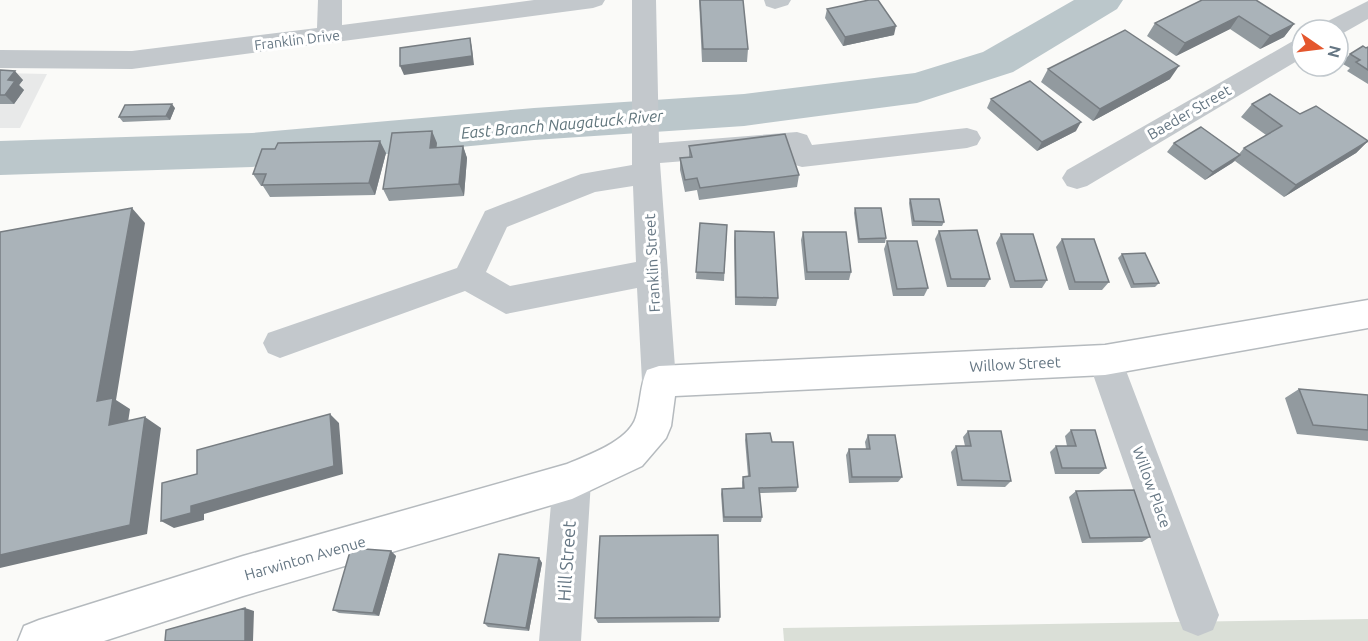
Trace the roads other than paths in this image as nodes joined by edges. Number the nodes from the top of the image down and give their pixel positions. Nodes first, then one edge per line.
1 (330, 0) edge
2 (592, 0) edge
3 (644, 0) edge
4 (1368, 9) edge
5 (1350, 19) edge
6 (329, 36) junction
7 (1290, 54) edge
8 (0, 59) edge
9 (967, 138) dead end
10 (646, 158) junction
11 (1077, 178) dead end
12 (652, 272) junction
13 (468, 278) junction
14 (1368, 315) edge
15 (280, 343) dead end
16 (1105, 360) junction
17 (659, 381) junction
18 (572, 481) junction
19 (1198, 615) dead end
20 (39, 641) edge
21 (560, 641) edge

1 - 6 street
2 - 6 street, Franklin Drive
3 - 10 street, Franklin Street
4 - 5 street
6 - 8 street, Franklin Drive
7 - 11 street, Baeder Street
9 - 10 street
10 - 12 street, Franklin Street
10 - 13 street
12 - 13 street
12 - 17 street, Franklin Street
13 - 15 street
14 - 16 main road, Willow Street
16 - 17 main road, Willow Street
16 - 19 street, Willow Place
17 - 18 main road, Franklin Street
18 - 20 main road, Harwinton Avenue
18 - 21 street, Hill Street

